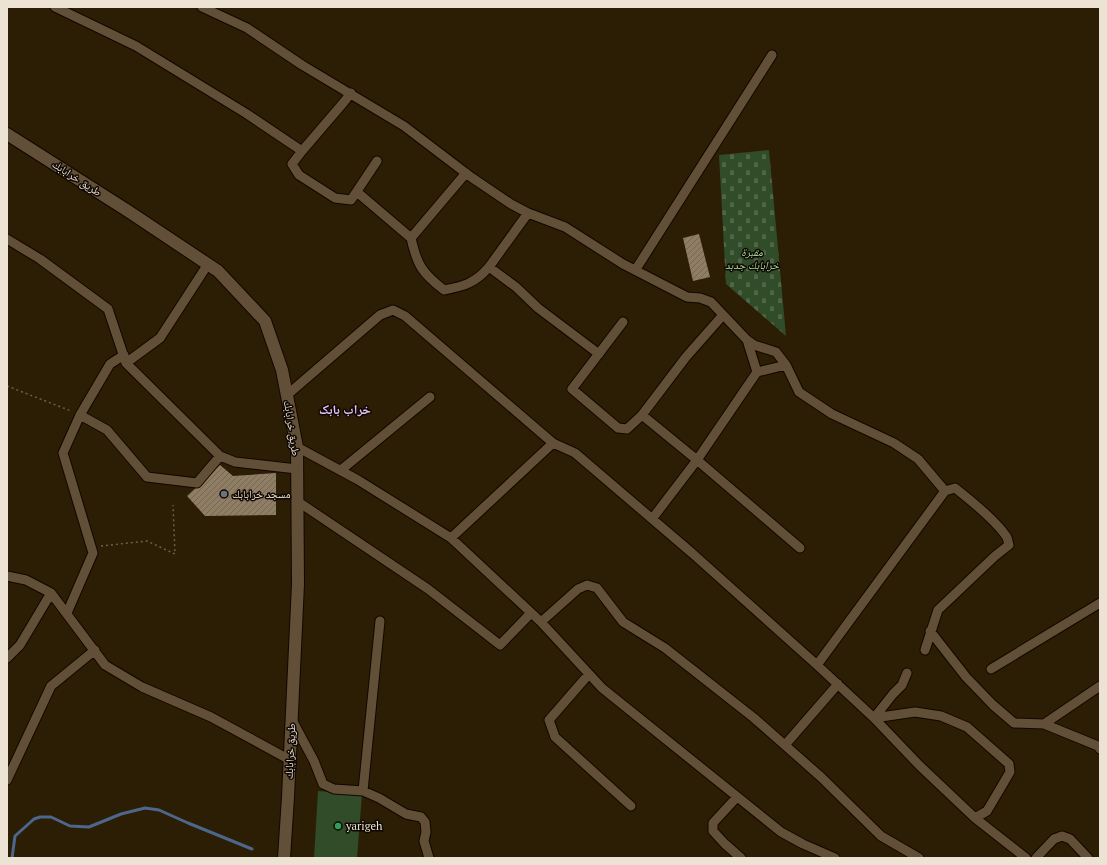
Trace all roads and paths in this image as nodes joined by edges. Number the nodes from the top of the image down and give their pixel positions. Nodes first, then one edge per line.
1 (55, 7) edge
2 (202, 7) edge
3 (772, 55) dead end
4 (351, 93) junction
5 (7, 134) edge
6 (302, 151) junction
7 (377, 161) dead end
8 (466, 173) junction
9 (357, 192) junction
10 (528, 213) junction
11 (411, 238) junction
12 (7, 239) edge
13 (208, 264) junction
14 (488, 267) junction
15 (636, 269) junction
16 (723, 315) junction
17 (623, 322) dead end
18 (747, 340) junction
19 (599, 354) junction
20 (125, 359) junction
21 (786, 365) junction
22 (757, 372) junction
23 (7, 386) edge
24 (286, 396) junction
25 (430, 397) dead end
26 (80, 415) junction
27 (642, 415) junction
28 (553, 443) junction
29 (297, 447) junction
30 (220, 456) junction
31 (697, 460) junction
32 (297, 469) junction
33 (341, 470) junction
34 (946, 491) junction
35 (297, 501) junction
36 (173, 504) dead end
37 (652, 519) junction
38 (451, 538) junction
39 (91, 546) junction
40 (800, 548) dead end
41 (7, 576) edge
42 (51, 593) junction
43 (1100, 603) edge
44 (67, 613) junction
45 (531, 613) junction
46 (380, 621) dead end
47 (541, 622) junction
48 (930, 631) junction
49 (94, 650) junction
50 (925, 650) dead end
51 (7, 658) edge
52 (817, 665) junction
53 (991, 669) dead end
54 (907, 673) dead end
55 (589, 674) junction
56 (838, 684) junction
57 (1100, 686) edge
58 (874, 718) junction
59 (292, 720) junction
60 (1044, 724) junction
61 (785, 745) junction
62 (1100, 749) edge
63 (290, 760) junction
64 (7, 780) edge
65 (363, 791) junction
66 (738, 797) junction
67 (631, 806) dead end
68 (975, 818) junction
69 (284, 858) edge
70 (429, 858) edge
71 (741, 858) edge
72 (834, 858) edge
73 (919, 858) edge
74 (1026, 858) edge
75 (1036, 858) edge
76 (1088, 858) edge

1 - 6 street
2 - 4 street
3 - 15 street
4 - 6 street
4 - 8 street
5 - 13 main road, طريق خرابابك
6 - 9 street
7 - 9 street
8 - 10 street
8 - 11 street
9 - 11 street
10 - 14 street
10 - 15 street
11 - 14 street
12 - 20 street
13 - 20 street
13 - 24 main road, طريق خرابابك
14 - 19 street
15 - 16 street
16 - 18 street
16 - 27 street
17 - 19 street
18 - 21 street
18 - 22 street
19 - 27 street
20 - 26 street
20 - 30 street
21 - 22 street
21 - 34 street
22 - 31 street
23 - 26 path
24 - 28 street
24 - 29 main road, طريق خرابابك
25 - 33 street
26 - 30 street
26 - 39 street
27 - 31 street
28 - 37 street
28 - 38 street
29 - 32 main road, طريق خرابابك
29 - 33 street
30 - 32 street
31 - 37 street
31 - 40 street
32 - 35 main road, طريق خرابابك
33 - 38 street
34 - 48 street
34 - 52 street
35 - 45 street
35 - 59 main road, طريق خرابابك
36 - 39 path
37 - 52 street
38 - 45 street
39 - 44 street
41 - 42 street
42 - 44 street
42 - 51 street
43 - 53 street
44 - 49 street
45 - 47 street
46 - 65 street
47 - 55 street
47 - 61 street
48 - 50 street
48 - 60 street
49 - 63 street
49 - 64 street
52 - 56 street
54 - 58 street
55 - 66 street
55 - 67 street
56 - 58 street
56 - 61 street
57 - 60 street
58 - 68 street
58 - 68 street
59 - 63 main road, طريق خرابابك
59 - 65 street
60 - 62 street
61 - 73 street
63 - 69 main road, طريق خرابابك
65 - 70 street
66 - 71 street
66 - 72 street
68 - 74 street
75 - 76 street

